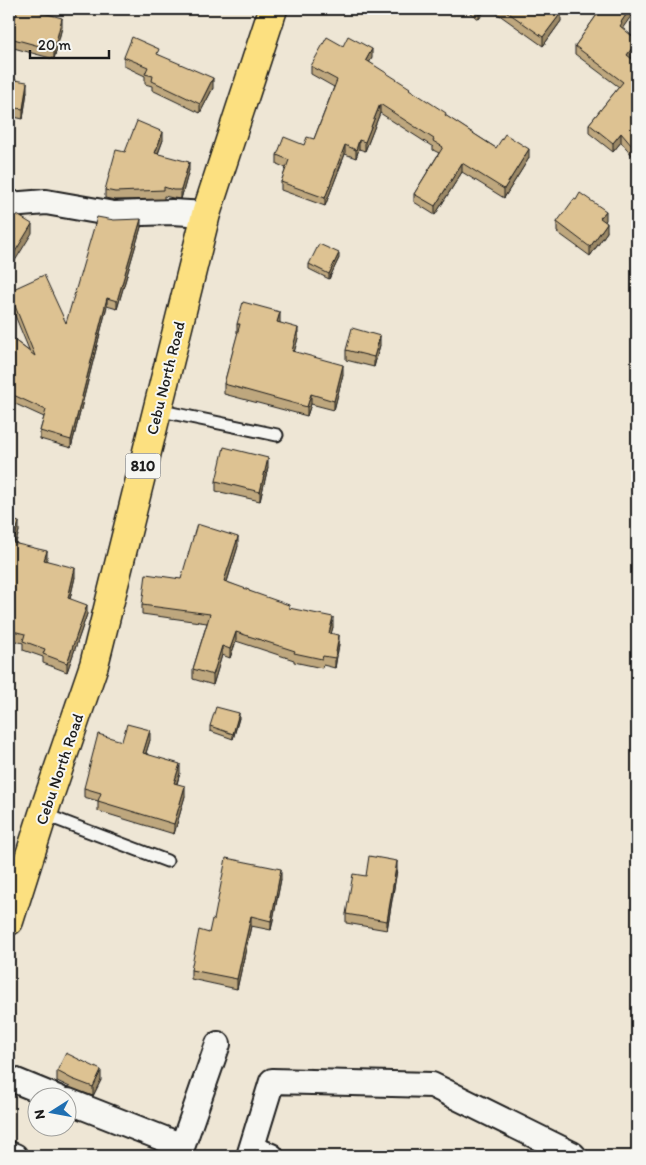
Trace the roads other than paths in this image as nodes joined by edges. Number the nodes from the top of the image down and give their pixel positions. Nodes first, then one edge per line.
1 (273, 9) edge
2 (9, 205) edge
3 (206, 214) junction
4 (157, 410) junction
5 (277, 435) dead end
6 (43, 814) junction
7 (167, 861) dead end
8 (9, 921) edge
9 (218, 1044) dead end
10 (9, 1078) edge
11 (34, 1088) edge
12 (78, 1106) edge
13 (180, 1151) edge
14 (9, 1154) edge
15 (257, 1154) edge
16 (15, 1156) edge
17 (574, 1156) edge

1 - 3 highway, Cebu North Road / 810
2 - 3 street
3 - 4 highway, Cebu North Road / 810
4 - 5 lane
4 - 6 highway, Cebu North Road / 810
6 - 7 lane
6 - 8 highway, Cebu North Road / 810
9 - 13 street
10 - 11 street
12 - 13 street
14 - 16 street
15 - 17 street

